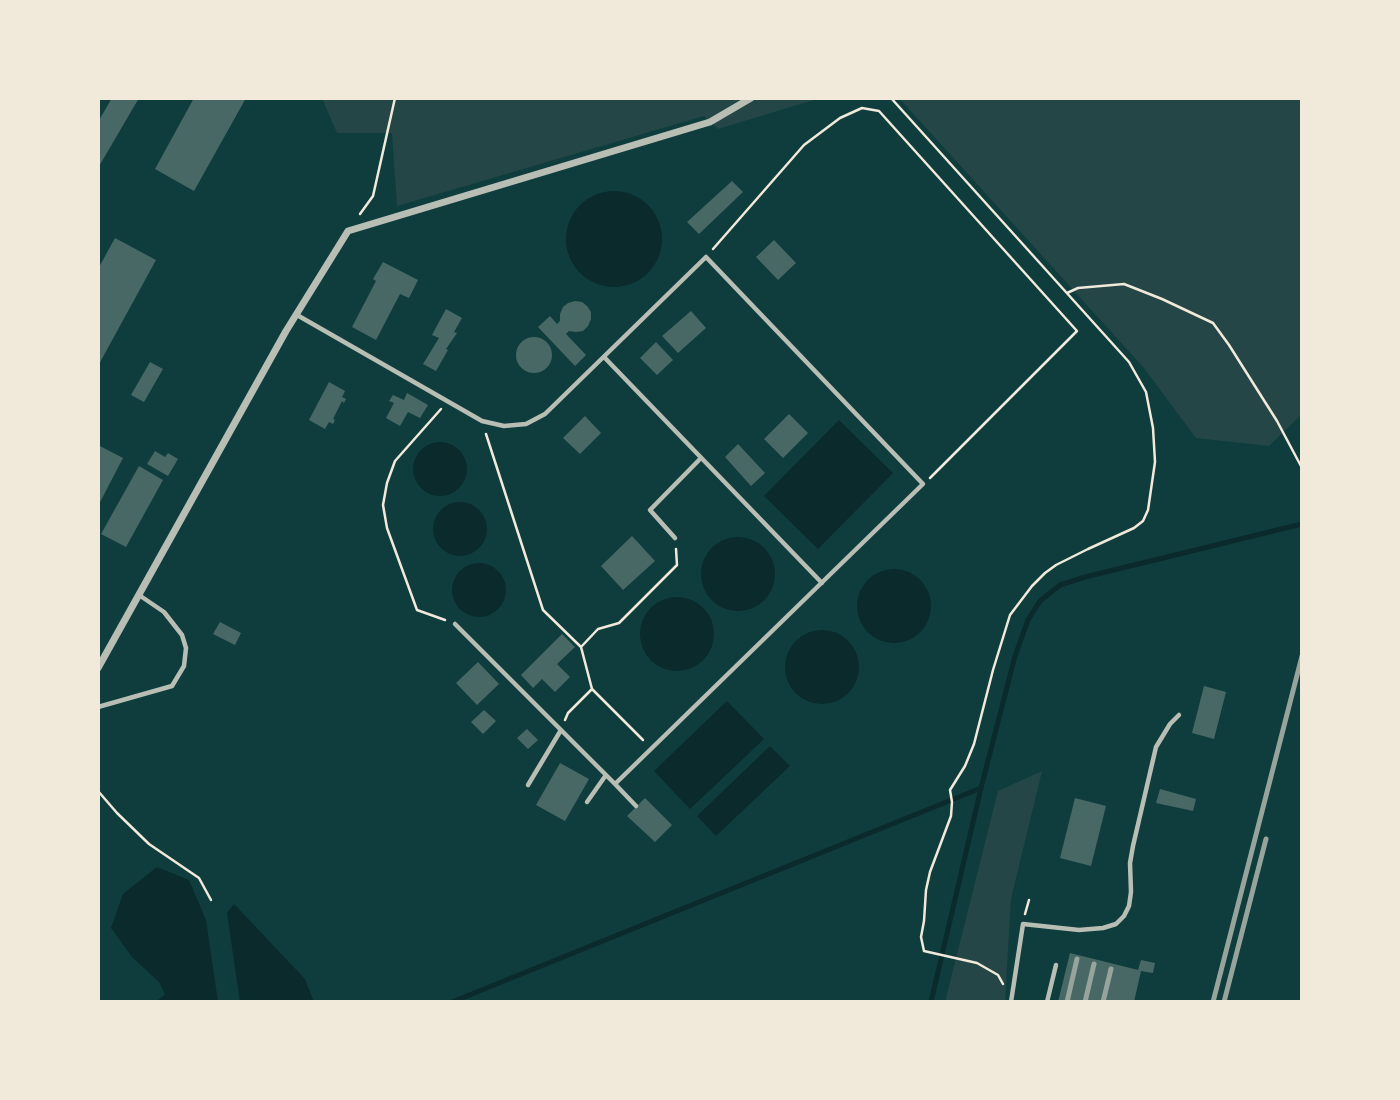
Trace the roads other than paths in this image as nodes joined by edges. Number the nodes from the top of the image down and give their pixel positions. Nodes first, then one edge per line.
1 (751, 98) edge
2 (297, 315) junction
3 (604, 357) junction
4 (701, 458) junction
5 (676, 538) road end
6 (822, 583) junction
7 (139, 595) junction
8 (455, 624) road end
9 (98, 668) edge
10 (98, 708) edge
11 (1179, 715) dead end
12 (561, 730) junction
13 (606, 775) junction
14 (615, 784) junction
15 (528, 785) dead end
16 (587, 802) dead end
17 (636, 806) dead end
18 (1056, 965) dead end
19 (1011, 1000) edge
20 (1047, 1002) edge

1 - 2 street
2 - 3 lane
2 - 7 street
3 - 4 lane
3 - 6 lane
4 - 5 lane
4 - 6 lane
6 - 14 lane
7 - 9 street
7 - 10 lane
8 - 12 lane
11 - 19 lane
12 - 13 lane
12 - 15 lane
13 - 14 lane
13 - 16 lane
14 - 17 lane
18 - 20 lane

